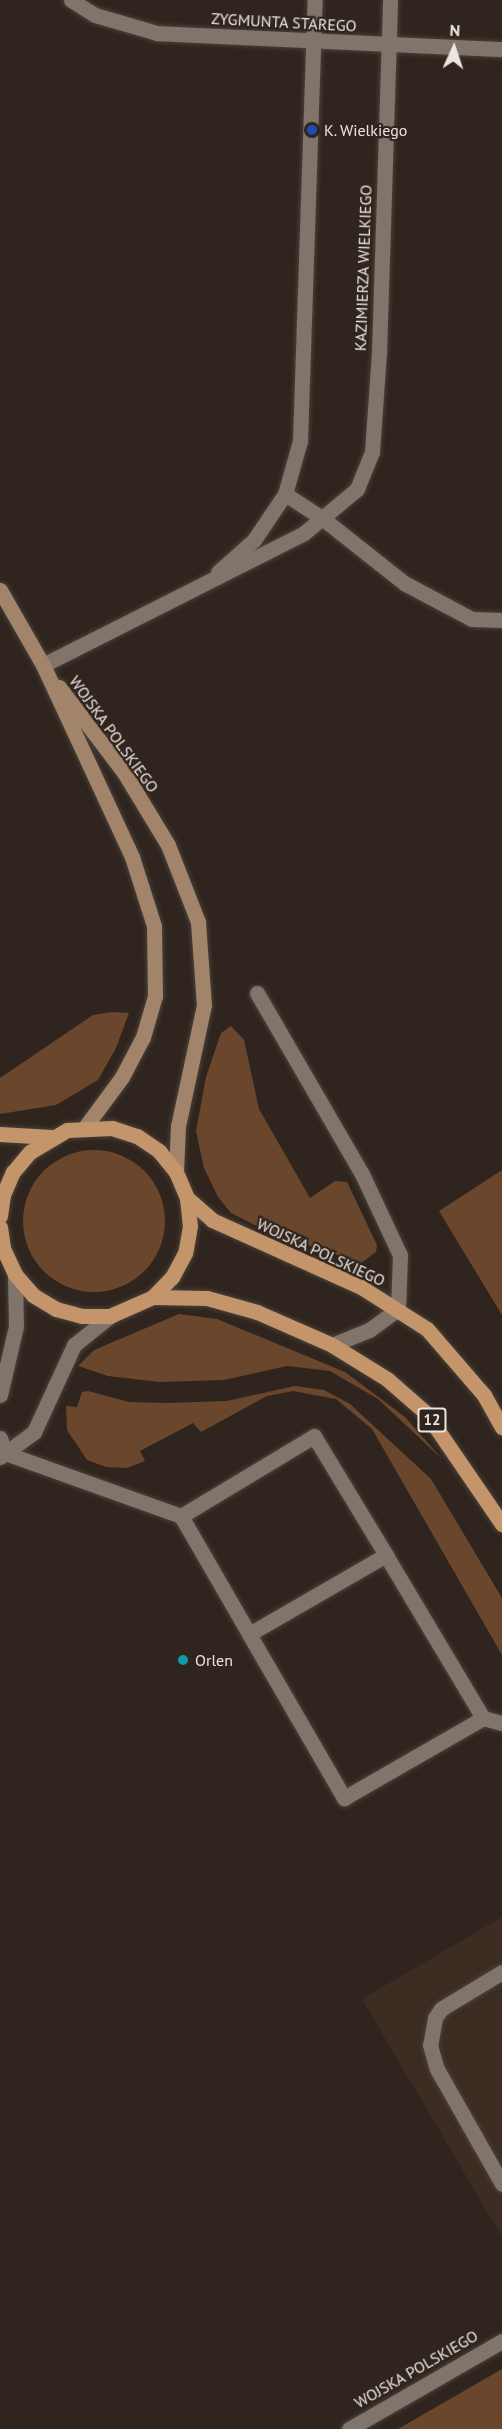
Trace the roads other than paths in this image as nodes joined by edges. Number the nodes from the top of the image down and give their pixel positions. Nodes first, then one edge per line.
1 (71, 0) edge
2 (315, 0) edge
3 (390, 0) edge
4 (314, 41) junction
5 (388, 46) junction
6 (502, 49) edge
7 (285, 494) junction
8 (322, 518) junction
9 (200, 588) junction
10 (0, 590) edge
11 (502, 621) edge
12 (43, 666) junction
13 (257, 993) dead end
14 (85, 1127) junction
15 (0, 1134) edge
16 (51, 1137) junction
17 (176, 1172) junction
18 (187, 1198) junction
19 (0, 1216) edge
20 (0, 1227) edge
21 (15, 1274) junction
22 (153, 1297) junction
23 (398, 1309) junction
24 (110, 1316) junction
25 (332, 1345) junction
26 (0, 1395) edge
27 (502, 1427) edge
28 (2, 1449) edge
29 (181, 1516) junction
30 (502, 1524) edge
31 (386, 1555) junction
32 (249, 1634) junction
33 (483, 1718) junction
34 (502, 1723) edge
35 (502, 1972) edge
36 (502, 2184) edge
37 (502, 2341) edge
38 (349, 2429) edge

1 - 4 street, ZYGMUNTA STAREGO
2 - 4 street, KAZIMIERZA WIELKIEGO
3 - 5 street, KAZIMIERZA WIELKIEGO
4 - 5 street, ZYGMUNTA STAREGO
4 - 7 street, KAZIMIERZA WIELKIEGO
5 - 6 street, ZYGMUNTA STAREGO
5 - 8 street, KAZIMIERZA WIELKIEGO
7 - 8 street
7 - 9 street, KAZIMIERZA WIELKIEGO
8 - 9 street, KAZIMIERZA WIELKIEGO
8 - 11 street
9 - 12 street, KAZIMIERZA WIELKIEGO
10 - 12 main road, WOJSKA POLSKIEGO
12 - 14 main road, WOJSKA POLSKIEGO
12 - 17 main road, WOJSKA POLSKIEGO
13 - 23 street
14 - 16 main road, 12
14 - 17 main road, 12
15 - 16 main road, 12
16 - 19 main road, 12
17 - 18 main road, 12
18 - 22 main road, 12
18 - 23 main road, WOJSKA POLSKIEGO / 12
20 - 21 main road, 12
21 - 24 main road, 12
21 - 26 street
22 - 24 main road, 12
22 - 25 main road, 12
23 - 25 street
23 - 27 main road, WOJSKA POLSKIEGO / 12
24 - 28 street
25 - 30 main road, 12
28 - 29 street
29 - 31 street
29 - 32 street
31 - 32 street
31 - 33 street
32 - 33 street
33 - 34 street
35 - 36 street
37 - 38 street, WOJSKA POLSKIEGO

